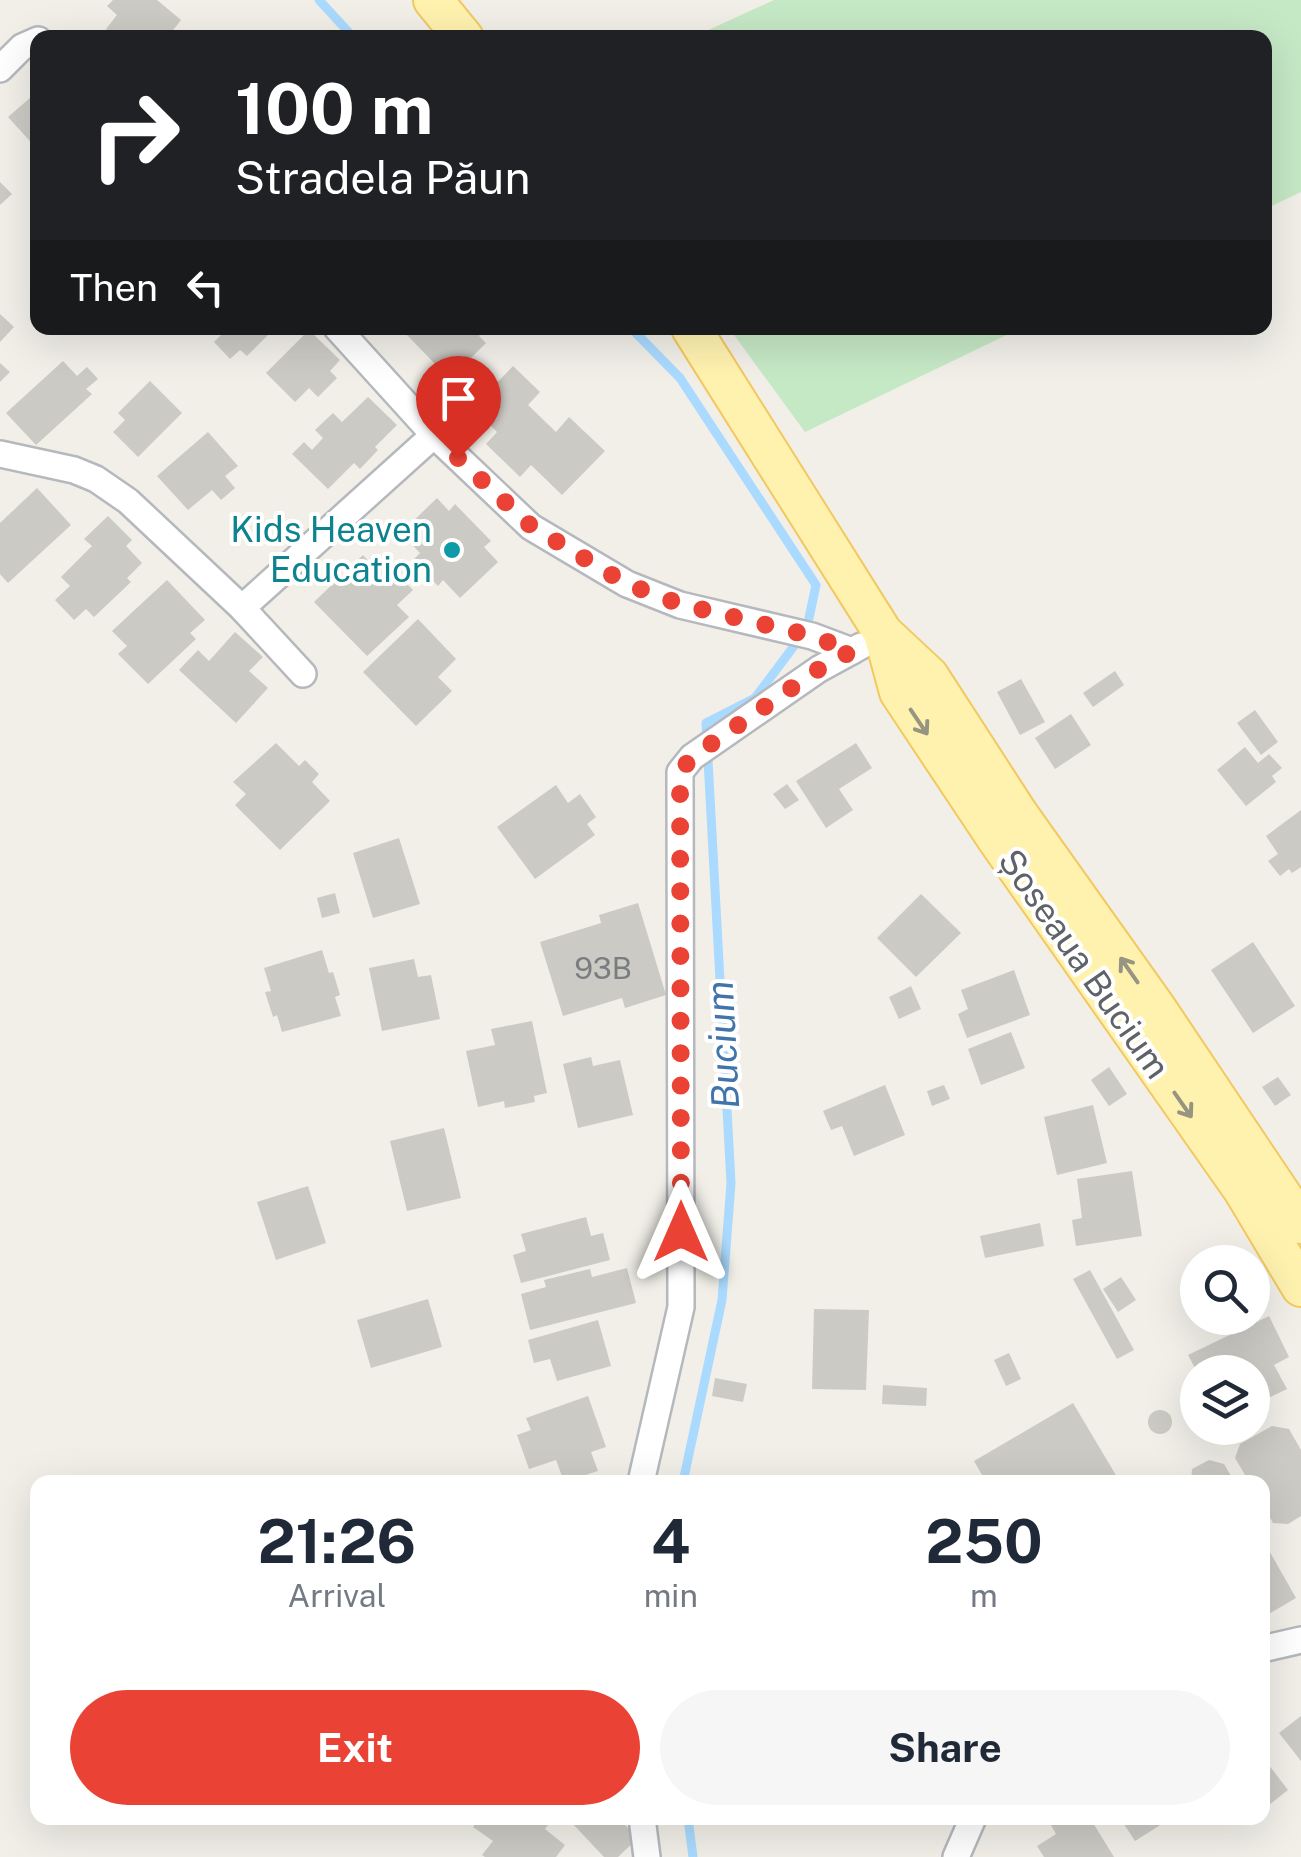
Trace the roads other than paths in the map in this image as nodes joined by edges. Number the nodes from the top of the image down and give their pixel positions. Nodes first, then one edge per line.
1 (433, 0) edge
2 (457, 30) edge
3 (30, 44) edge
4 (0, 70) edge
5 (343, 335) edge
6 (696, 335) edge
7 (434, 436) junction
8 (0, 454) edge
9 (242, 608) junction
10 (867, 642) junction
11 (303, 674) dead end
12 (1301, 1224) edge
13 (1301, 1287) edge
14 (643, 1475) edge
15 (1301, 1640) edge
16 (1270, 1648) edge
17 (643, 1825) edge
18 (970, 1825) edge
19 (647, 1857) edge
20 (956, 1857) edge

1 - 2 main road
3 - 4 street
5 - 7 street
6 - 10 main road, Șoseaua Bucium
7 - 9 street
7 - 10 street
8 - 9 street
9 - 11 street
12 -> 10 main road, Șoseaua Bucium
10 -> 13 main road, Șoseaua Bucium
10 - 14 street
15 - 16 street
17 - 19 street
18 - 20 street

